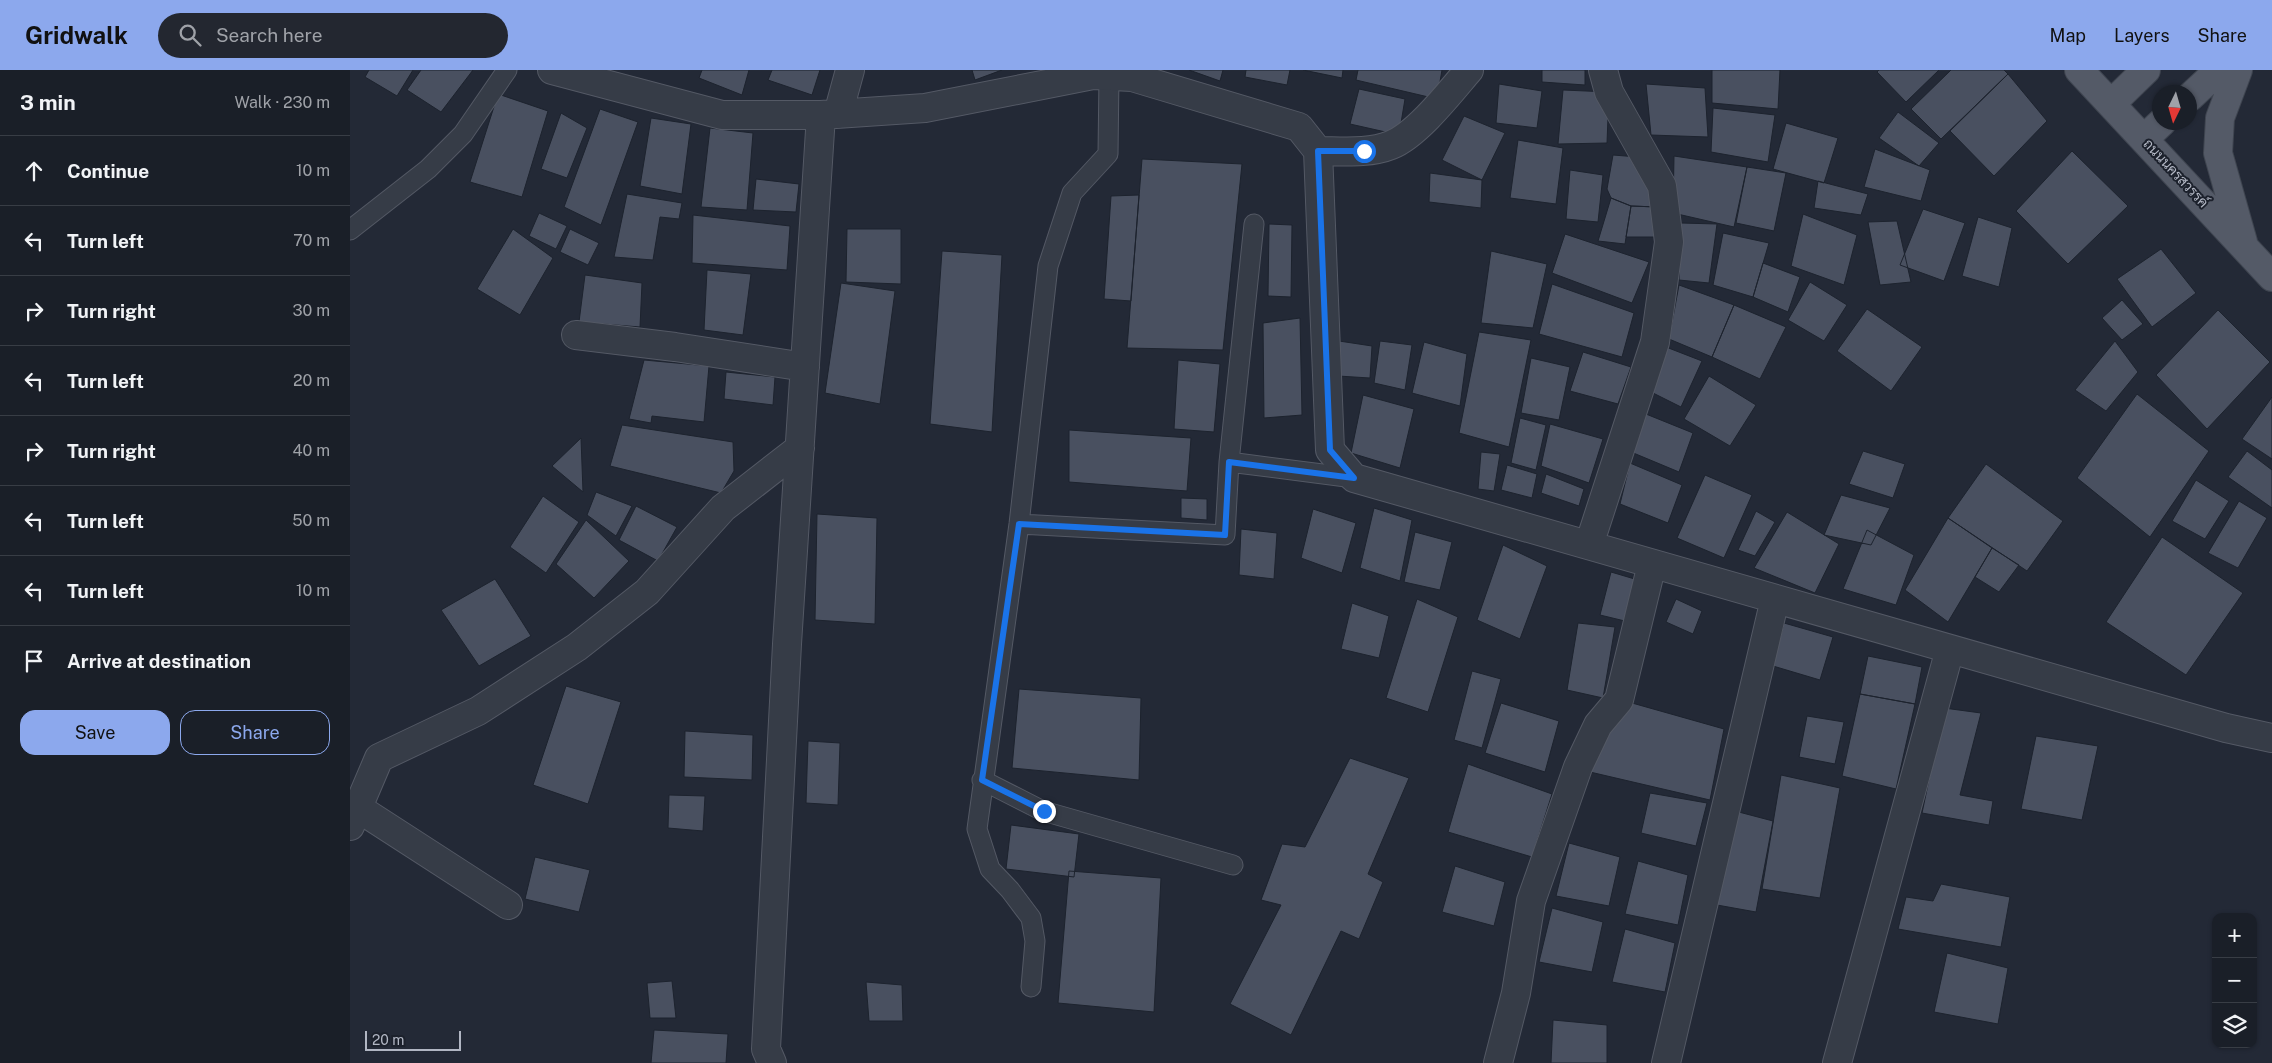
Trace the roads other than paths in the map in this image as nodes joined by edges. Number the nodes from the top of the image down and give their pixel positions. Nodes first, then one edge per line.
1 (507, 70) edge
2 (552, 70) edge
3 (850, 70) edge
4 (1469, 70) edge
5 (1603, 70) edge
6 (2079, 70) edge
7 (2146, 70) edge
8 (2219, 70) edge
9 (2238, 70) edge
10 (1112, 74) edge
11 (2197, 90) edge
12 (2111, 104) junction
13 (829, 114) junction
14 (2153, 131) edge
15 (1318, 151) junction
16 (1254, 224) dead end
17 (350, 230) edge
18 (2244, 245) junction
19 (2272, 277) edge
20 (576, 335) dead end
21 (805, 367) junction
22 (800, 448) junction
23 (1229, 462) junction
24 (1354, 478) junction
25 (1019, 524) junction
26 (1589, 545) junction
27 (1652, 564) junction
28 (1775, 599) junction
29 (1950, 649) junction
30 (2272, 738) edge
31 (982, 780) junction
32 (354, 817) edge
33 (1233, 864) dead end
34 (508, 905) dead end
35 (1031, 987) dead end
36 (772, 1063) edge
37 (1498, 1063) edge
38 (1666, 1063) edge
39 (1837, 1063) edge

1 - 17 lane
2 - 13 street
3 - 13 street
4 - 15 street
5 - 26 street
6 - 12 main road, ถนนนครสวรรค์
7 - 12 main road
8 - 11 main road
9 - 18 main road
10 - 13 street
10 - 15 street
10 - 25 lane
12 - 14 main road, ถนนนครสวรรค์
13 - 21 street
14 - 18 main road, ถนนนครสวรรค์
15 - 24 street
16 - 23 lane
18 - 19 main road, ถนนนครสวรรค์
20 - 21 street
21 - 22 street
22 - 32 street
22 - 36 street
23 - 24 lane
23 - 25 lane
24 - 26 street
25 - 31 lane
26 - 27 street
27 - 28 street
27 - 37 street
28 - 29 street
28 - 38 street
29 - 30 street
29 - 39 street
31 - 33 lane
31 - 35 lane
32 - 34 street

